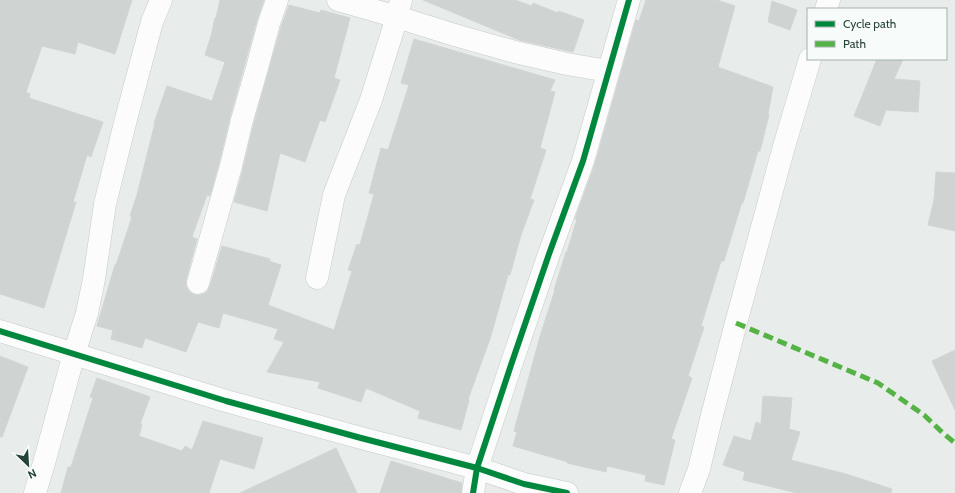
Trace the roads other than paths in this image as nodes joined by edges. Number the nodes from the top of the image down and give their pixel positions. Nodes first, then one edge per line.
1 (161, 0) edge
2 (277, 0) edge
3 (338, 0) edge
4 (630, 0) edge
5 (399, 8) edge
6 (810, 60) edge
7 (608, 71) junction
8 (317, 278) dead end
9 (198, 282) dead end
10 (0, 331) edge
11 (74, 354) junction
12 (478, 468) junction
13 (35, 493) edge
14 (473, 493) edge
15 (567, 493) edge
16 (690, 493) edge

1 - 11 street
2 - 9 street
3 - 5 street
4 - 7 street
5 - 7 street
5 - 8 street
6 - 16 street
7 - 12 street
10 - 11 street
11 - 12 street
11 - 13 street
12 - 14 street
12 - 15 street

